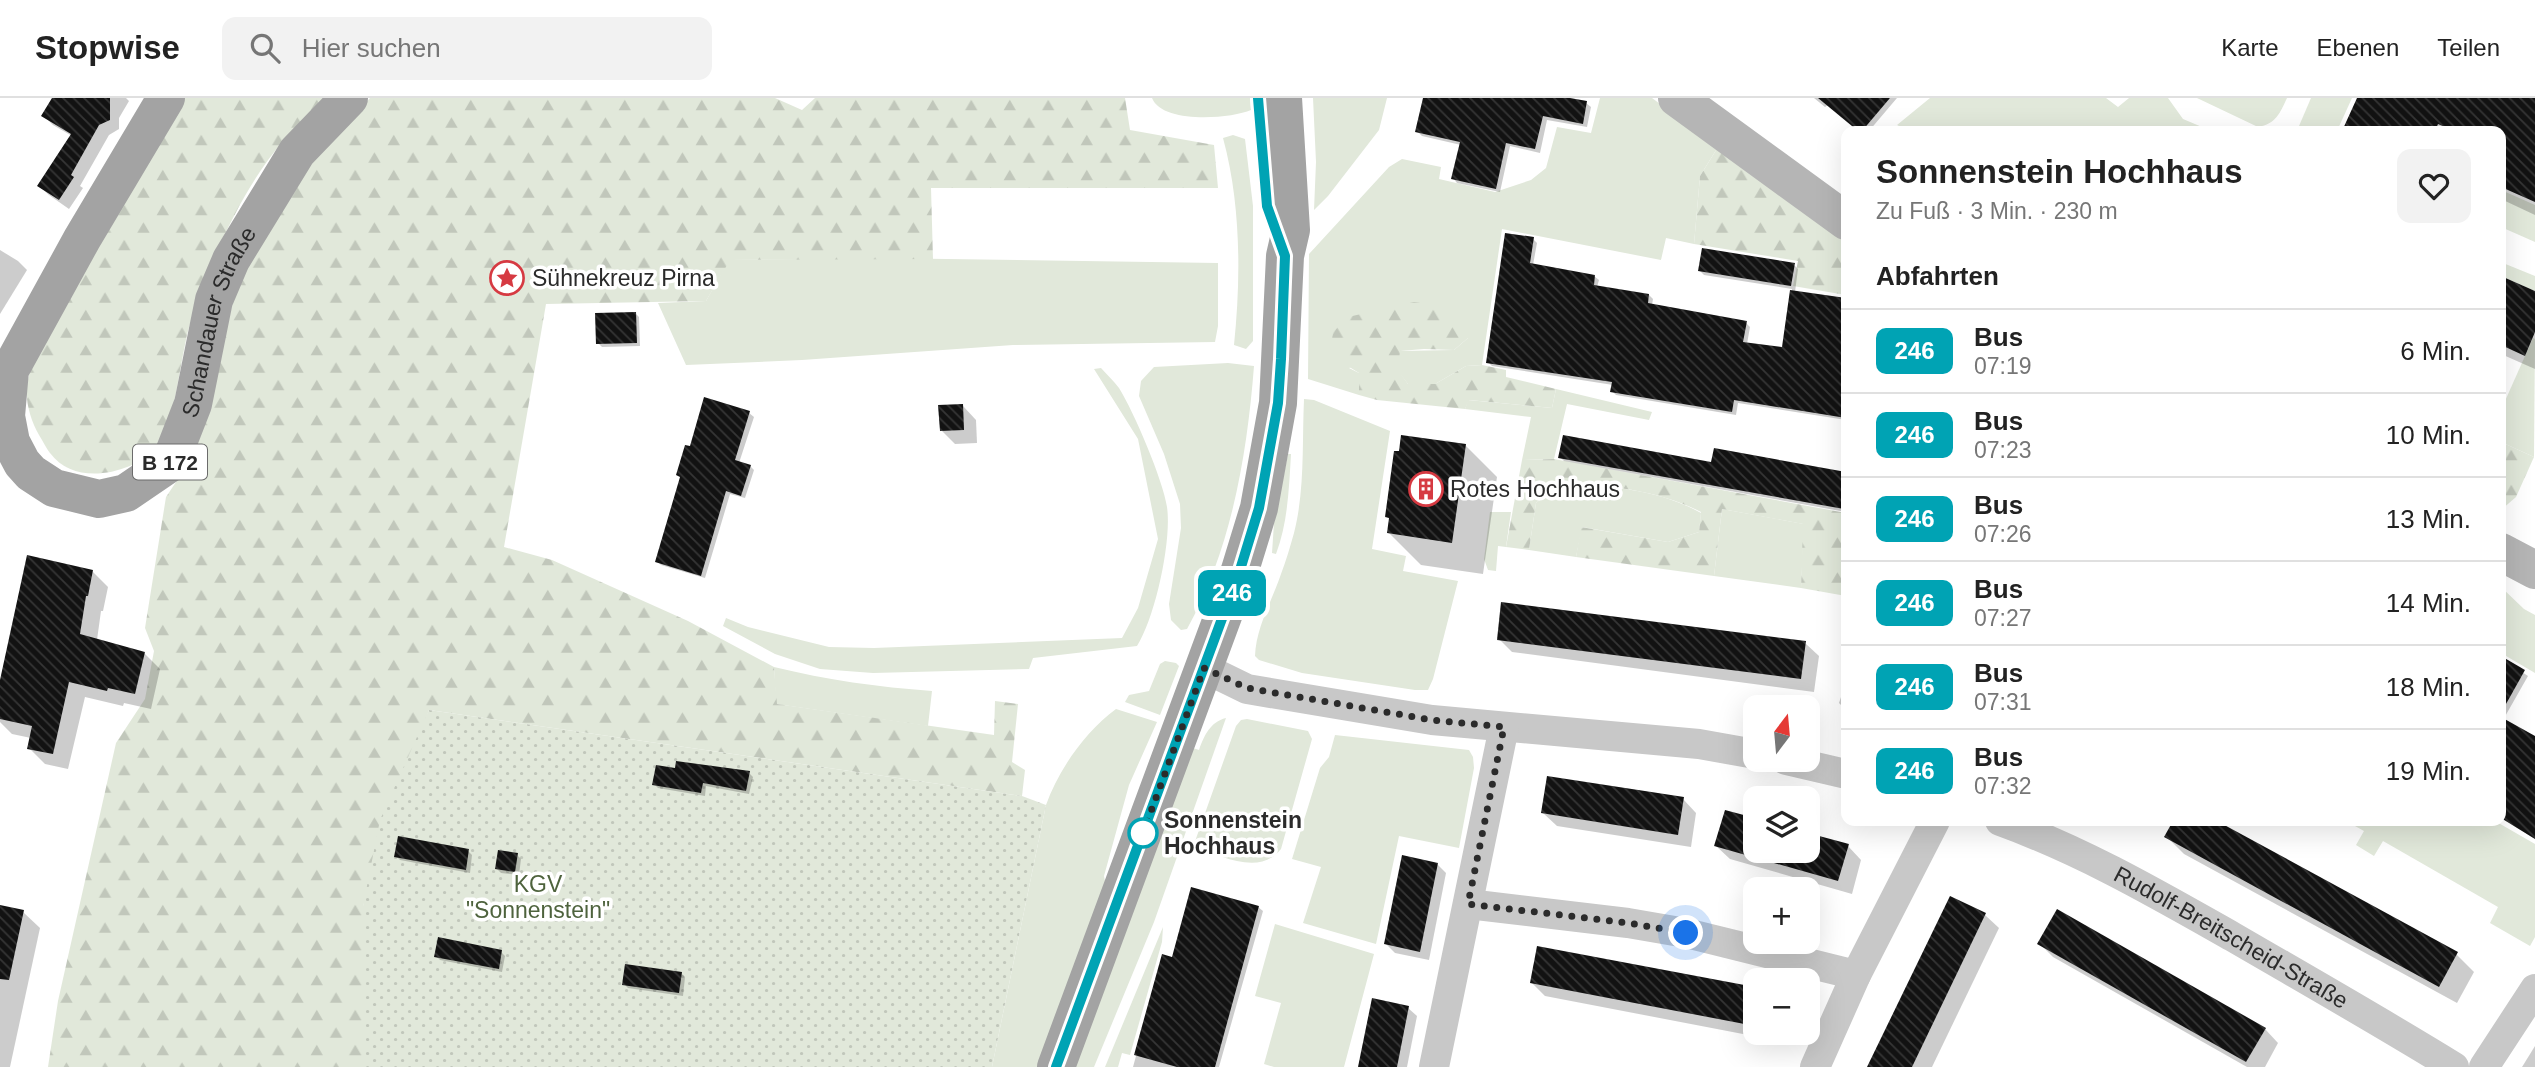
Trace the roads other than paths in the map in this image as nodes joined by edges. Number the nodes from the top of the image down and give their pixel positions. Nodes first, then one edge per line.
1 (166, 98) edge
2 (349, 98) edge
3 (1258, 98) edge
4 (1283, 98) edge
5 (1677, 98) edge
6 (1841, 217) edge
7 (1285, 256) junction
8 (6, 448) edge
9 (2506, 555) edge
10 (2535, 570) edge
11 (1204, 668) junction
12 (1504, 727) junction
13 (1743, 752) edge
14 (1820, 768) edge
15 (1841, 773) edge
16 (1932, 826) edge
17 (2014, 826) edge
18 (1468, 904) junction
19 (1856, 975) junction
20 (2535, 989) edge
21 (1440, 1066) edge
22 (1056, 1067) edge
23 (1815, 1067) edge
24 (2454, 1067) edge
25 (2484, 1067) edge

1 - 8 main road, Schandauer Straße / B 172
2 - 8 main road, Schandauer Straße / B 172
3 - 7 main road
4 - 7 main road
5 - 6 main road
7 - 11 main road
9 - 10 main road
11 - 12 street
11 - 22 main road
12 - 13 street
12 - 18 street
14 - 15 street
16 - 19 street
17 - 24 street, Rudolf-Breitscheid-Straße
18 - 19 street
18 - 21 street
19 - 23 street
20 - 25 street

